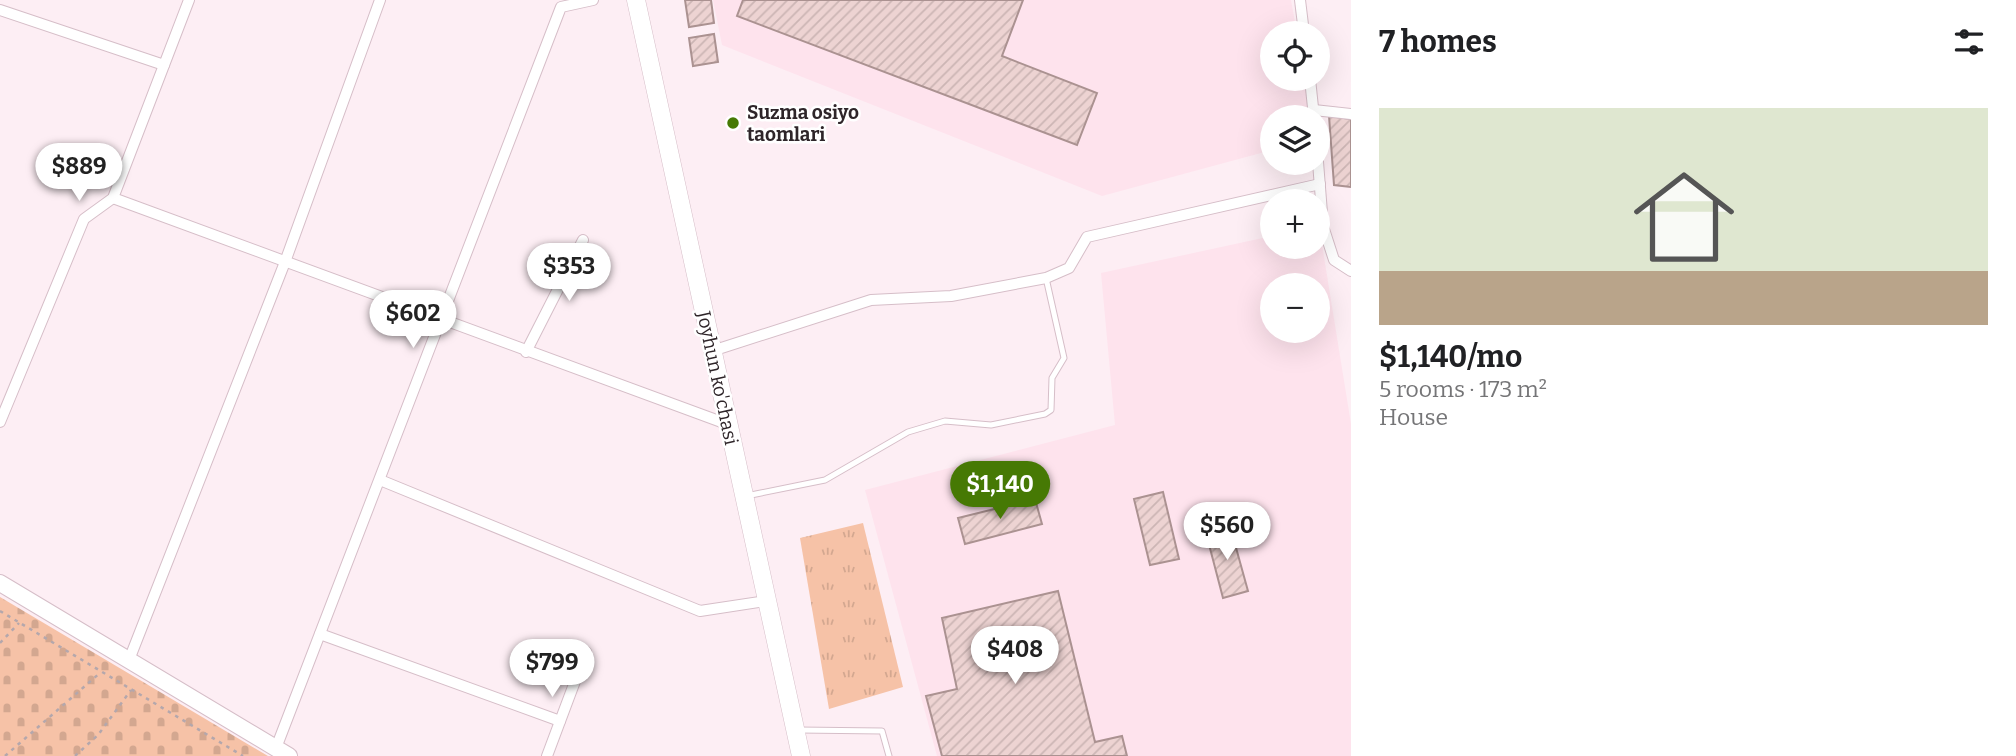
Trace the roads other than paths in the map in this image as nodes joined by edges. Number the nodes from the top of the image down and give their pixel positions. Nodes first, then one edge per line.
1 (189, 0) edge
2 (380, 0) edge
3 (593, 0) edge
4 (636, 0) edge
5 (1300, 0) edge
6 (0, 10) edge
7 (1303, 21) edge
8 (164, 65) junction
9 (1330, 114) edge
10 (1351, 114) edge
11 (1319, 175) edge
12 (1320, 184) junction
13 (113, 198) junction
14 (583, 240) dead end
15 (285, 262) junction
16 (1351, 271) edge
17 (1046, 278) junction
18 (441, 321) junction
19 (712, 351) junction
20 (526, 352) junction
21 (0, 422) edge
22 (727, 424) junction
23 (380, 480) junction
24 (743, 496) junction
25 (0, 583) edge
26 (766, 601) junction
27 (320, 634) junction
28 (586, 652) dead end
29 (129, 660) junction
30 (560, 721) junction
31 (796, 730) junction
32 (283, 752) edge
33 (547, 756) edge
34 (802, 756) edge
35 (889, 756) edge

1 - 8 street
2 - 15 street
3 - 18 street
4 - 19 main road, Joyhun ko'chasi
5 - 7 street
6 - 8 street
8 - 13 street
9 - 10 street
11 - 12 street
12 - 16 street
12 - 17 street
13 - 15 street
13 - 21 street
14 - 20 street
15 - 18 street
15 - 29 street
17 - 19 street
17 - 24 lane
18 - 20 street
18 - 23 street
19 - 22 main road, Joyhun ko'chasi
20 - 22 street
22 - 24 main road, Joyhun ko'chasi
23 - 26 street
23 - 27 street
24 - 26 main road, Joyhun ko'chasi
25 - 29 street
26 - 31 main road, Joyhun ko'chasi
27 - 30 street
27 - 32 street
28 - 30 street
29 - 32 street
30 - 33 street
31 - 34 main road, Joyhun ko'chasi
31 - 35 lane

